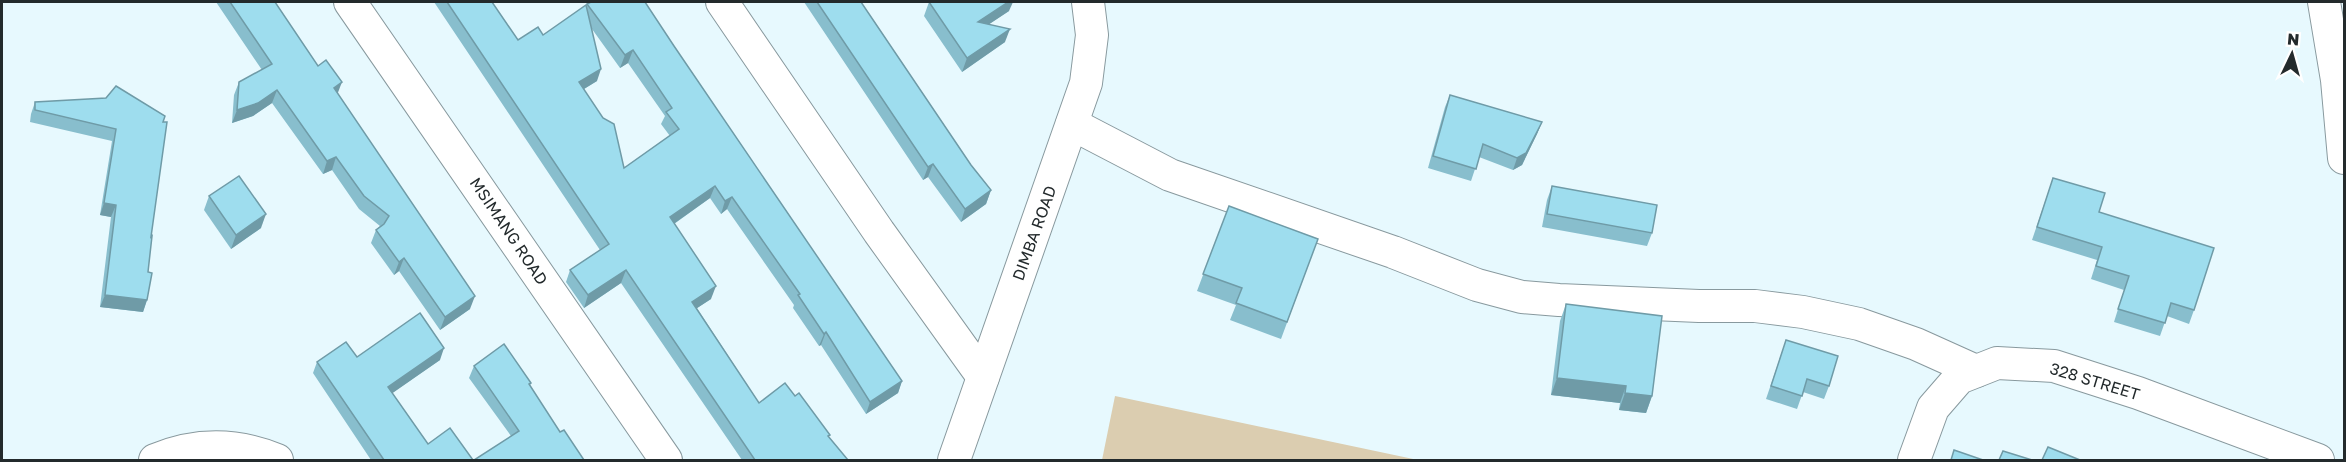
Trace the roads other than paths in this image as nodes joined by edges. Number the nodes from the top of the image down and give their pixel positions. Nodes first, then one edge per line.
1 (350, 2) edge
2 (722, 2) edge
3 (1088, 2) edge
4 (2324, 2) edge
5 (1072, 124) junction
6 (2344, 158) edge
7 (1976, 371) junction
8 (982, 377) junction
9 (155, 460) edge
10 (277, 460) edge
11 (666, 460) edge
12 (954, 460) edge
13 (1914, 460) edge
14 (2318, 460) edge

1 - 11 street, MSIMANG ROAD
2 - 8 street
3 - 5 street, DIMBA ROAD
4 - 6 street
5 - 7 street
5 - 8 street, DIMBA ROAD
7 - 13 street, 328 STREET
7 - 14 street, 328 STREET
8 - 12 street, DIMBA ROAD
9 - 10 street

